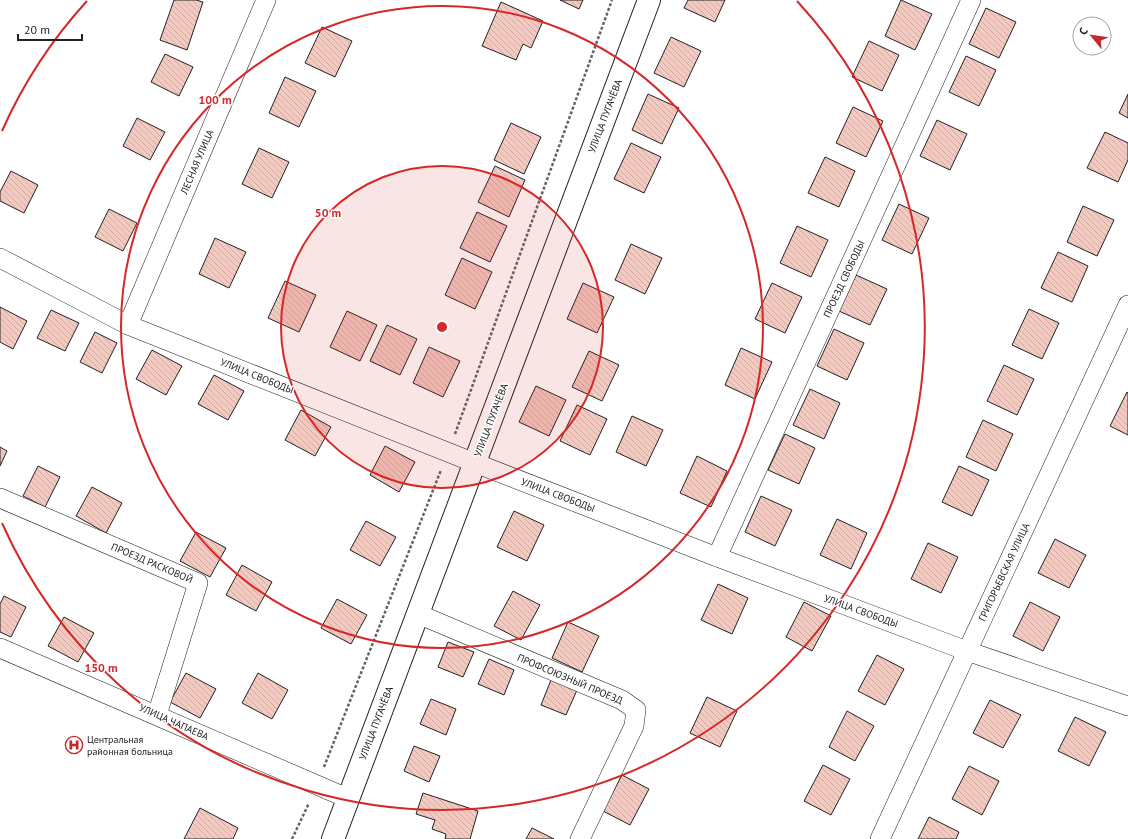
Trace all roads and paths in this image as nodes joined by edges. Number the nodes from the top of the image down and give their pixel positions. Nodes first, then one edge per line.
1 (266, 0) edge
2 (612, 0) edge
3 (649, 0) edge
4 (971, 0) edge
5 (0, 258) edge
6 (1128, 305) edge
7 (128, 325) junction
8 (448, 452) junction
9 (475, 463) junction
10 (0, 498) edge
11 (717, 557) junction
12 (418, 614) junction
13 (0, 648) edge
14 (967, 651) junction
15 (1128, 706) edge
16 (157, 715) junction
17 (317, 785) junction
18 (347, 798) junction
19 (292, 839) edge
20 (333, 839) edge
21 (580, 839) edge
22 (880, 839) edge

1 - 7 street, ЛЕСНАЯ УЛИЦА
2 - 8 path
3 - 9 main road, УЛИЦА ПУГАЧЁВА
4 - 11 street, ПРОЕЗД СВОБОДЫ
5 - 7 street, УЛИЦА СВОБОДЫ
6 - 14 street, ГРИГОРЬЕВСКАЯ УЛИЦА
7 - 8 street, УЛИЦА СВОБОДЫ
8 - 9 street, УЛИЦА СВОБОДЫ
8 - 17 path
9 - 11 street, УЛИЦА СВОБОДЫ
9 - 12 main road, УЛИЦА ПУГАЧЁВА
10 - 16 street, ПРОЕЗД РАСКОВОЙ
11 - 14 street, УЛИЦА СВОБОДЫ
12 - 18 main road, УЛИЦА ПУГАЧЁВА
12 - 21 street, ПРОФСОЮЗНЫЙ ПРОЕЗД
13 - 16 street, УЛИЦА ЧАПАЕВА
14 - 15 street, УЛИЦА СВОБОДЫ
14 - 22 street, ГРИГОРЬЕВСКАЯ УЛИЦА
16 - 17 street, УЛИЦА ЧАПАЕВА
17 - 18 street, УЛИЦА ЧАПАЕВА
17 - 19 path
18 - 20 main road, УЛИЦА ПУГАЧЁВА

